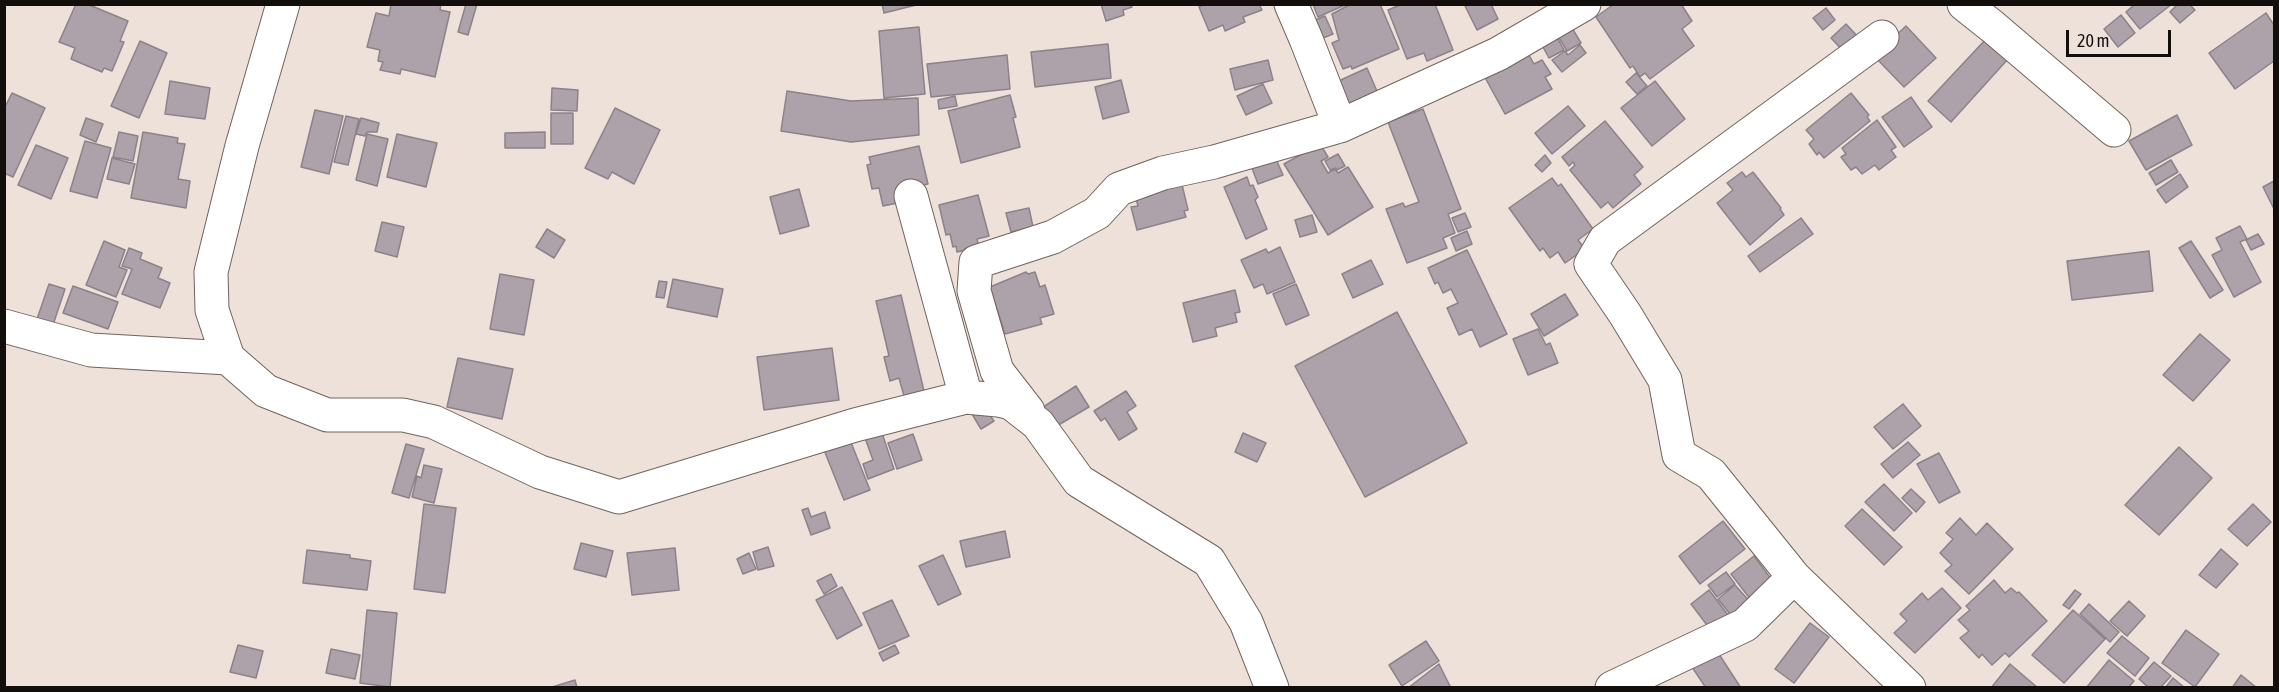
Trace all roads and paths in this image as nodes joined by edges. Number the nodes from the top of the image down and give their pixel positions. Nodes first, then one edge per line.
1 (283, 4) edge
2 (1291, 4) edge
3 (1584, 4) edge
4 (1964, 4) edge
5 (1882, 37) dead end
6 (1340, 126) junction
7 (2114, 130) dead end
8 (911, 196) dead end
9 (4, 326) edge
10 (228, 358) junction
11 (966, 397) junction
12 (1038, 424) junction
13 (1794, 577) junction
14 (1272, 687) edge
15 (1612, 687) edge
16 (1909, 687) edge

1 - 10 street
2 - 6 street
3 - 6 street
4 - 7 street
5 - 13 street
6 - 12 street
8 - 11 street
9 - 10 street
10 - 11 street
11 - 12 street
12 - 14 street
13 - 15 street
13 - 16 street

